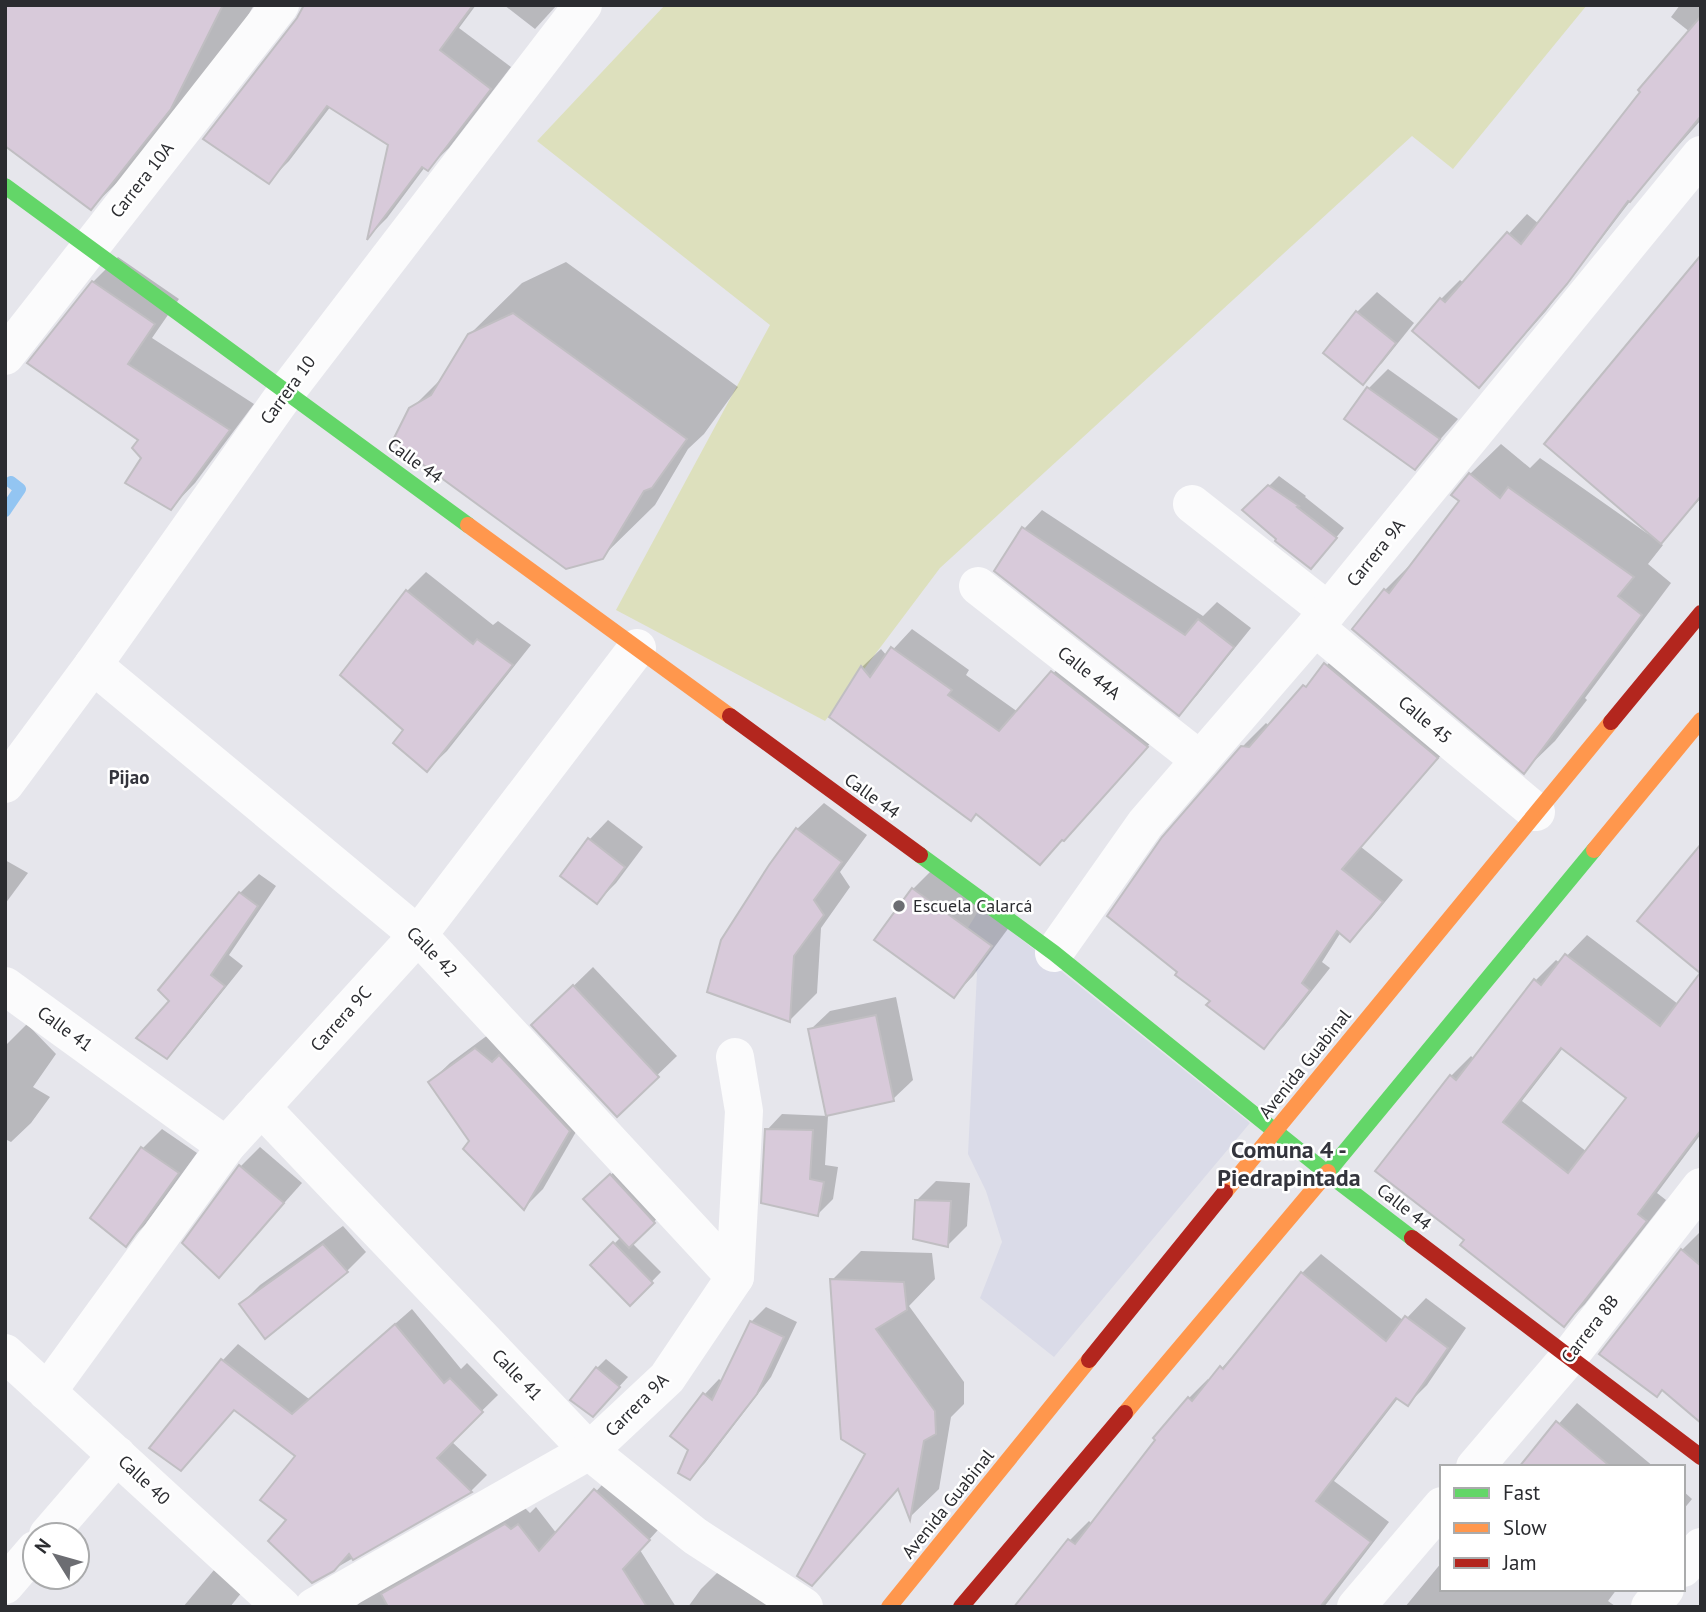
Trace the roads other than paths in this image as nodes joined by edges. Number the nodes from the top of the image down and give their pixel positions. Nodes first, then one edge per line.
1 (280, 5) edge
2 (583, 5) edge
3 (1701, 155) edge
4 (5, 186) edge
5 (89, 249) junction
6 (5, 356) edge
7 (286, 391) junction
8 (1192, 504) dead end
9 (978, 586) dead end
10 (1701, 613) edge
11 (1321, 619) junction
12 (637, 648) junction
13 (93, 665) junction
14 (1701, 720) edge
15 (1200, 760) junction
16 (5, 784) edge
17 (1536, 813) junction
18 (418, 935) junction
19 (1054, 953) junction
20 (5, 986) edge
21 (735, 1057) dead end
22 (261, 1107) junction
23 (1275, 1131) junction
24 (226, 1146) junction
25 (1327, 1173) junction
26 (1701, 1187) edge
27 (735, 1277) junction
28 (5, 1353) edge
29 (1567, 1358) junction
30 (47, 1392) junction
31 (589, 1451) junction
32 (117, 1455) junction
33 (1701, 1457) edge
34 (1477, 1465) edge
35 (1440, 1508) edge
36 (60, 1521) edge
37 (1701, 1547) edge
38 (21, 1566) edge
39 (1685, 1566) edge
40 (5, 1584) edge
41 (1663, 1591) edge
42 (282, 1607) edge
43 (314, 1607) edge
44 (804, 1607) edge
45 (889, 1607) edge
46 (961, 1607) edge
47 (1356, 1607) edge
48 (1650, 1607) edge

1 - 5 street, Carrera 10A
2 - 7 street, Carrera 10
3 - 11 street, Carrera 9A
4 - 5 main road, Calle 44
5 - 6 street, Carrera 10A
5 - 7 main road, Calle 44
7 - 12 main road, Calle 44
7 - 13 street, Carrera 10
8 - 11 street, Calle 45
9 - 15 street, Calle 44A
10 - 17 main road, Avenida Guabinal
11 - 15 street, Carrera 9A
11 - 17 street, Calle 45
12 - 18 street, Carrera 9C
12 - 19 main road, Calle 44
13 - 16 street, Carrera 10
13 - 18 street, Calle 42
14 - 25 main road
15 - 19 street, Carrera 9A
17 - 23 main road, Avenida Guabinal
18 - 22 street, Carrera 9C
18 - 27 street, Calle 42
19 - 23 main road, Calle 44
20 - 24 street, Calle 41
21 - 27 street
22 - 24 street, Carrera 9C
22 - 31 street, Calle 41
23 - 25 main road, Calle 44
23 - 45 main road, Avenida Guabinal
24 - 30 street, Carrera 9C
25 - 29 main road, Calle 44
25 - 46 main road
26 - 29 street, Carrera 8B
27 - 31 street, Carrera 9A
28 - 30 street, Calle 40
29 - 33 main road, Calle 44
29 - 34 street, Carrera 8B
30 - 32 street, Calle 40
31 - 43 street, Carrera 9A
31 - 44 street, Calle 41
32 - 36 street
32 - 42 street, Calle 40
35 - 47 street
37 - 39 street
38 - 40 street
41 - 48 street

